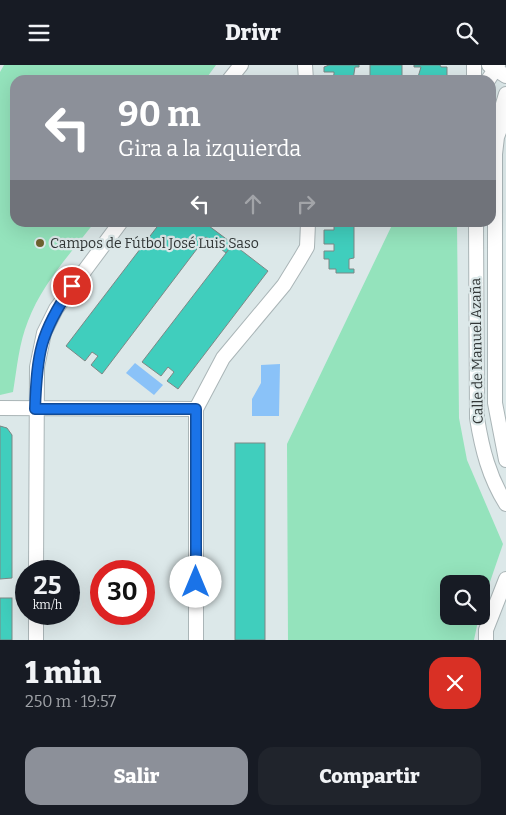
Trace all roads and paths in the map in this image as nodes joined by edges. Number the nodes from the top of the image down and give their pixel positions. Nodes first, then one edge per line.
1 (241, 65) edge
2 (233, 75) edge
3 (506, 94) edge
4 (506, 113) edge
5 (497, 137) junction
6 (117, 227) edge
7 (308, 227) edge
8 (476, 227) edge
9 (0, 408) edge
10 (35, 409) junction
11 (196, 409) junction
12 (506, 460) edge
13 (506, 504) edge
14 (36, 560) edge
15 (506, 579) edge
16 (36, 625) edge
17 (36, 640) edge
18 (196, 640) edge
19 (486, 640) edge

1 - 2 street
3 - 5 street, Calle de Manuel Azaña
4 - 5 street, Calle de Manuel Azaña
5 - 12 street, Calle de Manuel Azaña
6 - 10 street
7 - 11 street
8 - 13 street, Calle de Manuel Azaña
9 - 10 street
10 - 11 street
10 - 14 street
11 - 18 street
15 - 19 street
16 - 17 street

